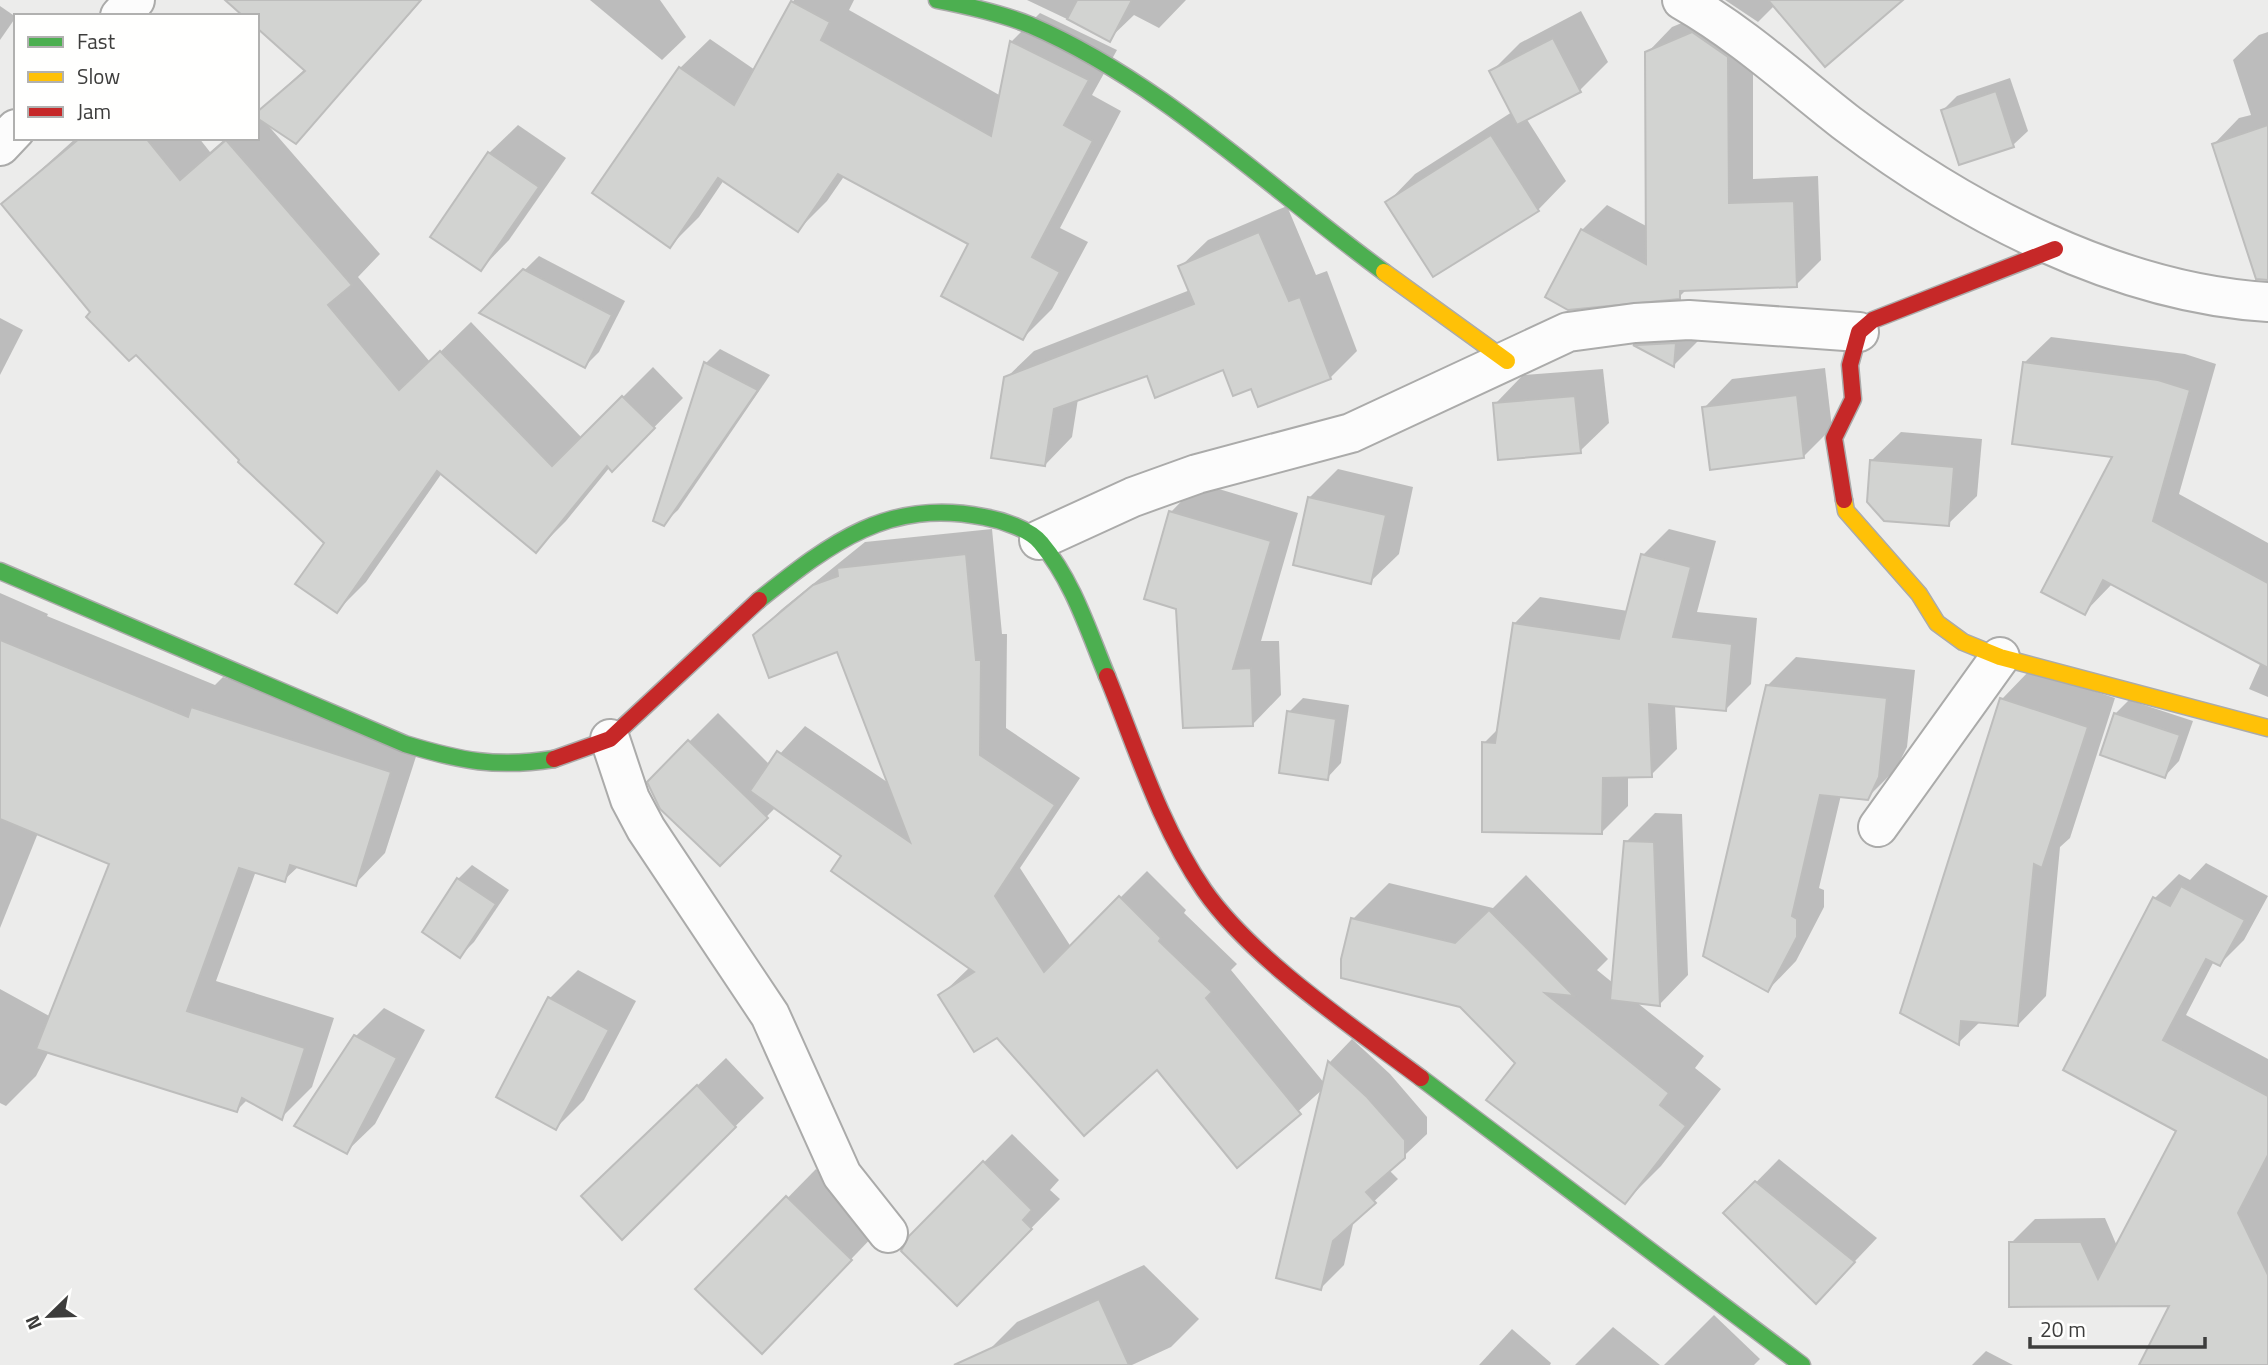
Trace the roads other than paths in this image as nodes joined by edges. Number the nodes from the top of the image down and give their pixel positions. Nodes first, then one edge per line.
1 (135, 0) edge
2 (937, 0) edge
3 (1682, 0) edge
4 (122, 14) edge
5 (14, 131) edge
6 (0, 146) edge
7 (2055, 249) junction
8 (2268, 302) edge
9 (1859, 332) junction
10 (1507, 361) junction
11 (1039, 540) junction
12 (0, 571) edge
13 (2000, 657) junction
14 (2268, 728) edge
15 (610, 739) junction
16 (1878, 827) dead end
17 (888, 1233) dead end
18 (1802, 1365) edge

1 - 4 street
2 - 10 street
3 - 7 street
5 - 6 street
7 - 8 street
7 - 9 street
9 - 10 street
9 - 13 street
10 - 11 street
11 - 15 street
11 - 18 street
12 - 15 street
13 - 14 street
13 - 16 street
15 - 17 street

